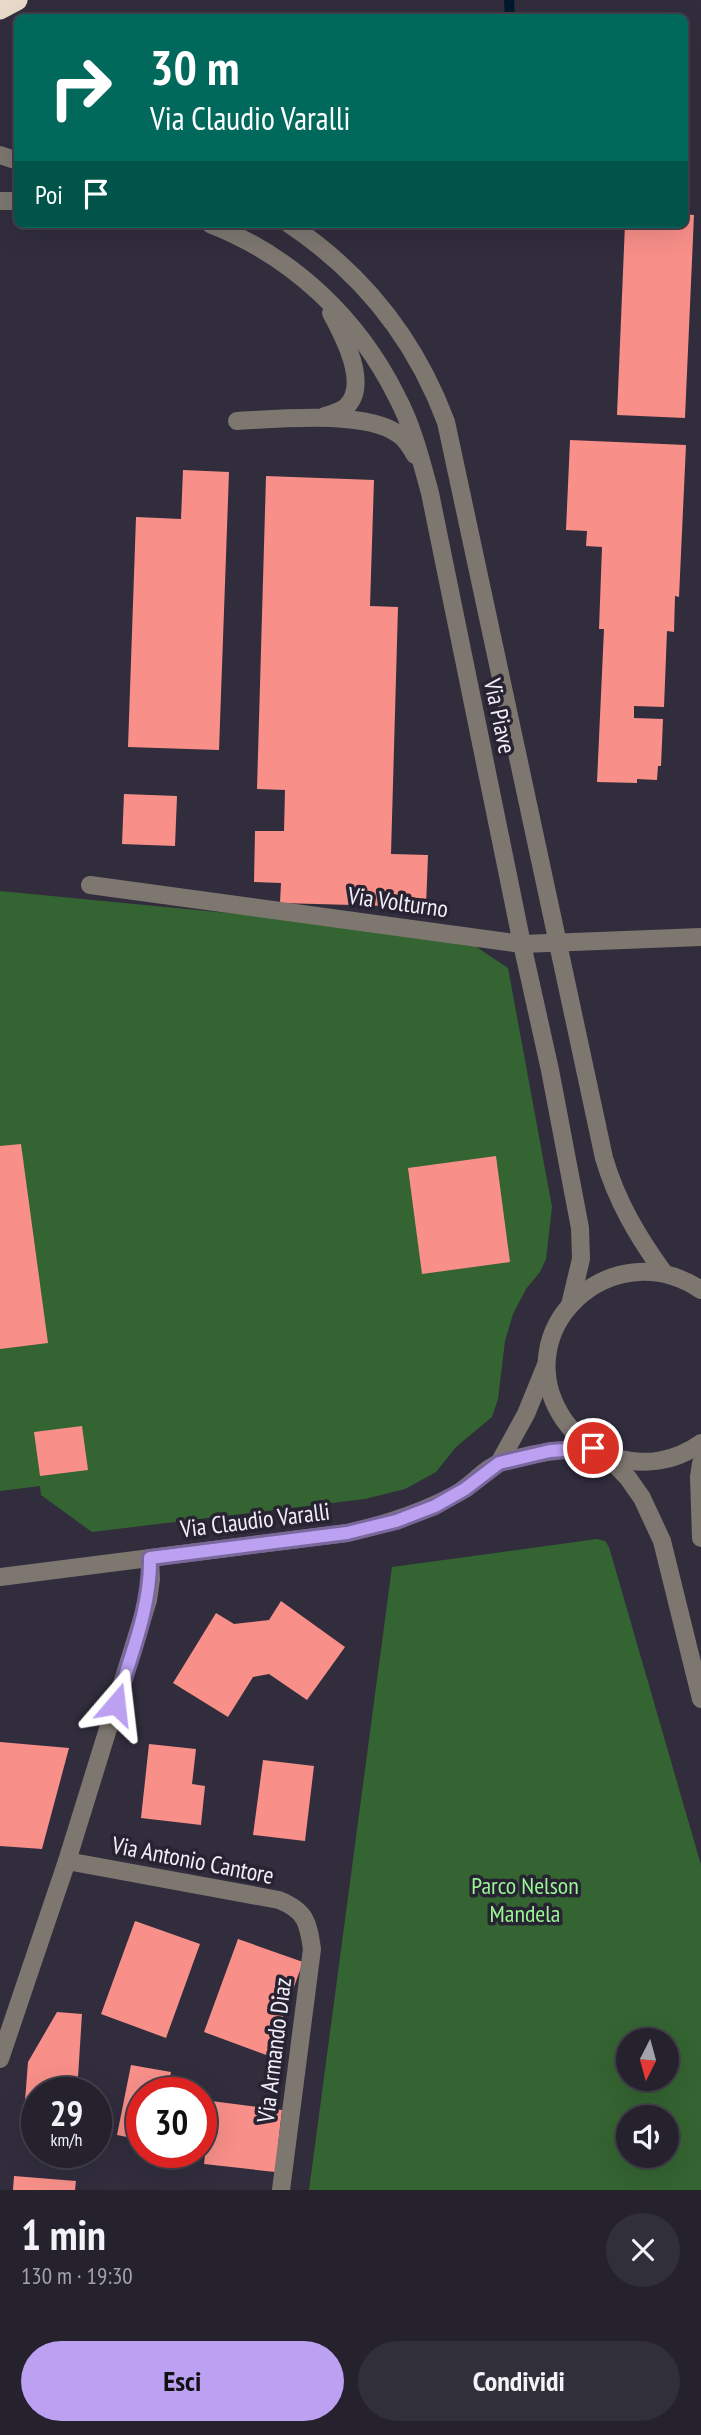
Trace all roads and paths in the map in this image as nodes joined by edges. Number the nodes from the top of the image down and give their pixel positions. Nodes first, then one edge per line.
1 (17, 0) edge
2 (0, 9) edge
3 (219, 228) edge
4 (294, 228) edge
5 (320, 292) junction
6 (320, 417) junction
7 (237, 421) dead end
8 (423, 467) junction
9 (90, 885) dead end
10 (701, 937) edge
11 (558, 943) junction
12 (522, 944) junction
13 (701, 1274) edge
14 (671, 1276) junction
15 (701, 1290) edge
16 (570, 1305) junction
17 (548, 1359) junction
18 (701, 1443) edge
19 (599, 1451) junction
20 (499, 1463) junction
21 (701, 1463) edge
22 (701, 1538) edge
23 (150, 1558) junction
24 (0, 1577) edge
25 (701, 1699) edge
26 (67, 1861) junction
27 (304, 1917) joint
28 (0, 2059) edge
29 (281, 2190) edge

1 - 2 highway
3 - 5 street, Via Piave
4 - 11 street, Via Piave
5 - 6 street
5 - 8 street, Via Piave
6 - 7 street
6 - 8 street
8 - 12 street, Via Piave
9 - 12 street, Via Volturno
10 - 11 street, Via Volturno
11 - 12 street, Via Volturno
11 - 14 street, Via Piave
12 - 16 street, Via Piave
13 - 14 street
14 - 15 street
14 - 16 street
16 - 17 street, Via Claudio Varalli
17 - 19 street
17 - 20 street, Via Claudio Varalli
18 - 19 street
19 - 20 street, Via Claudio Varalli
19 - 25 street
20 - 23 street, Via Claudio Varalli
21 - 22 street
23 - 24 street, Via Claudio Varalli
23 - 26 street
26 - 27 street, Via Antonio Cantore
26 - 28 street
27 - 29 street, Via Armando Diaz

